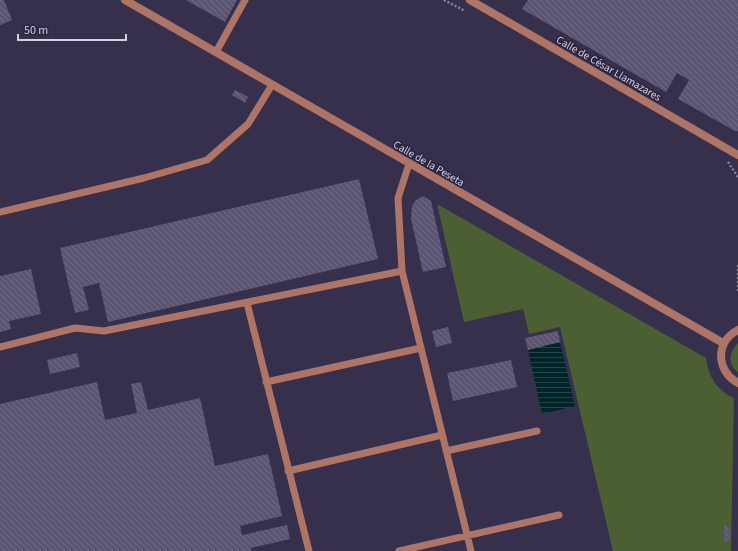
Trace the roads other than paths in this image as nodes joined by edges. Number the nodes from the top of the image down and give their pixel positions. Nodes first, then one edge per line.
1 (125, 0) edge
2 (245, 0) edge
3 (470, 0) edge
4 (216, 52) junction
5 (272, 85) junction
6 (738, 155) edge
7 (409, 164) junction
8 (0, 212) edge
9 (402, 271) junction
10 (246, 303) junction
11 (738, 330) edge
12 (724, 343) junction
13 (0, 346) edge
14 (421, 348) junction
15 (266, 382) junction
16 (738, 383) edge
17 (537, 431) dead end
18 (442, 435) junction
19 (446, 450) junction
20 (288, 471) junction
21 (559, 515) dead end
22 (467, 536) junction
23 (308, 551) edge
24 (399, 551) edge
25 (471, 551) edge

1 - 4 street, Calle de la Peseta
2 - 4 lane
3 - 6 street, Calle de César Llamazares
4 - 5 street, Calle de la Peseta
5 - 7 street, Calle de la Peseta
5 - 8 lane
7 - 9 lane
7 - 12 street, Calle de la Peseta
9 - 10 lane
9 - 14 lane
10 - 13 lane
10 - 15 lane
11 - 12 street
12 - 16 street
14 - 15 lane
14 - 18 lane
15 - 20 lane
17 - 19 lane
18 - 19 lane
18 - 20 lane
19 - 22 lane
20 - 23 lane
21 - 22 lane
22 - 24 lane
22 - 25 lane

